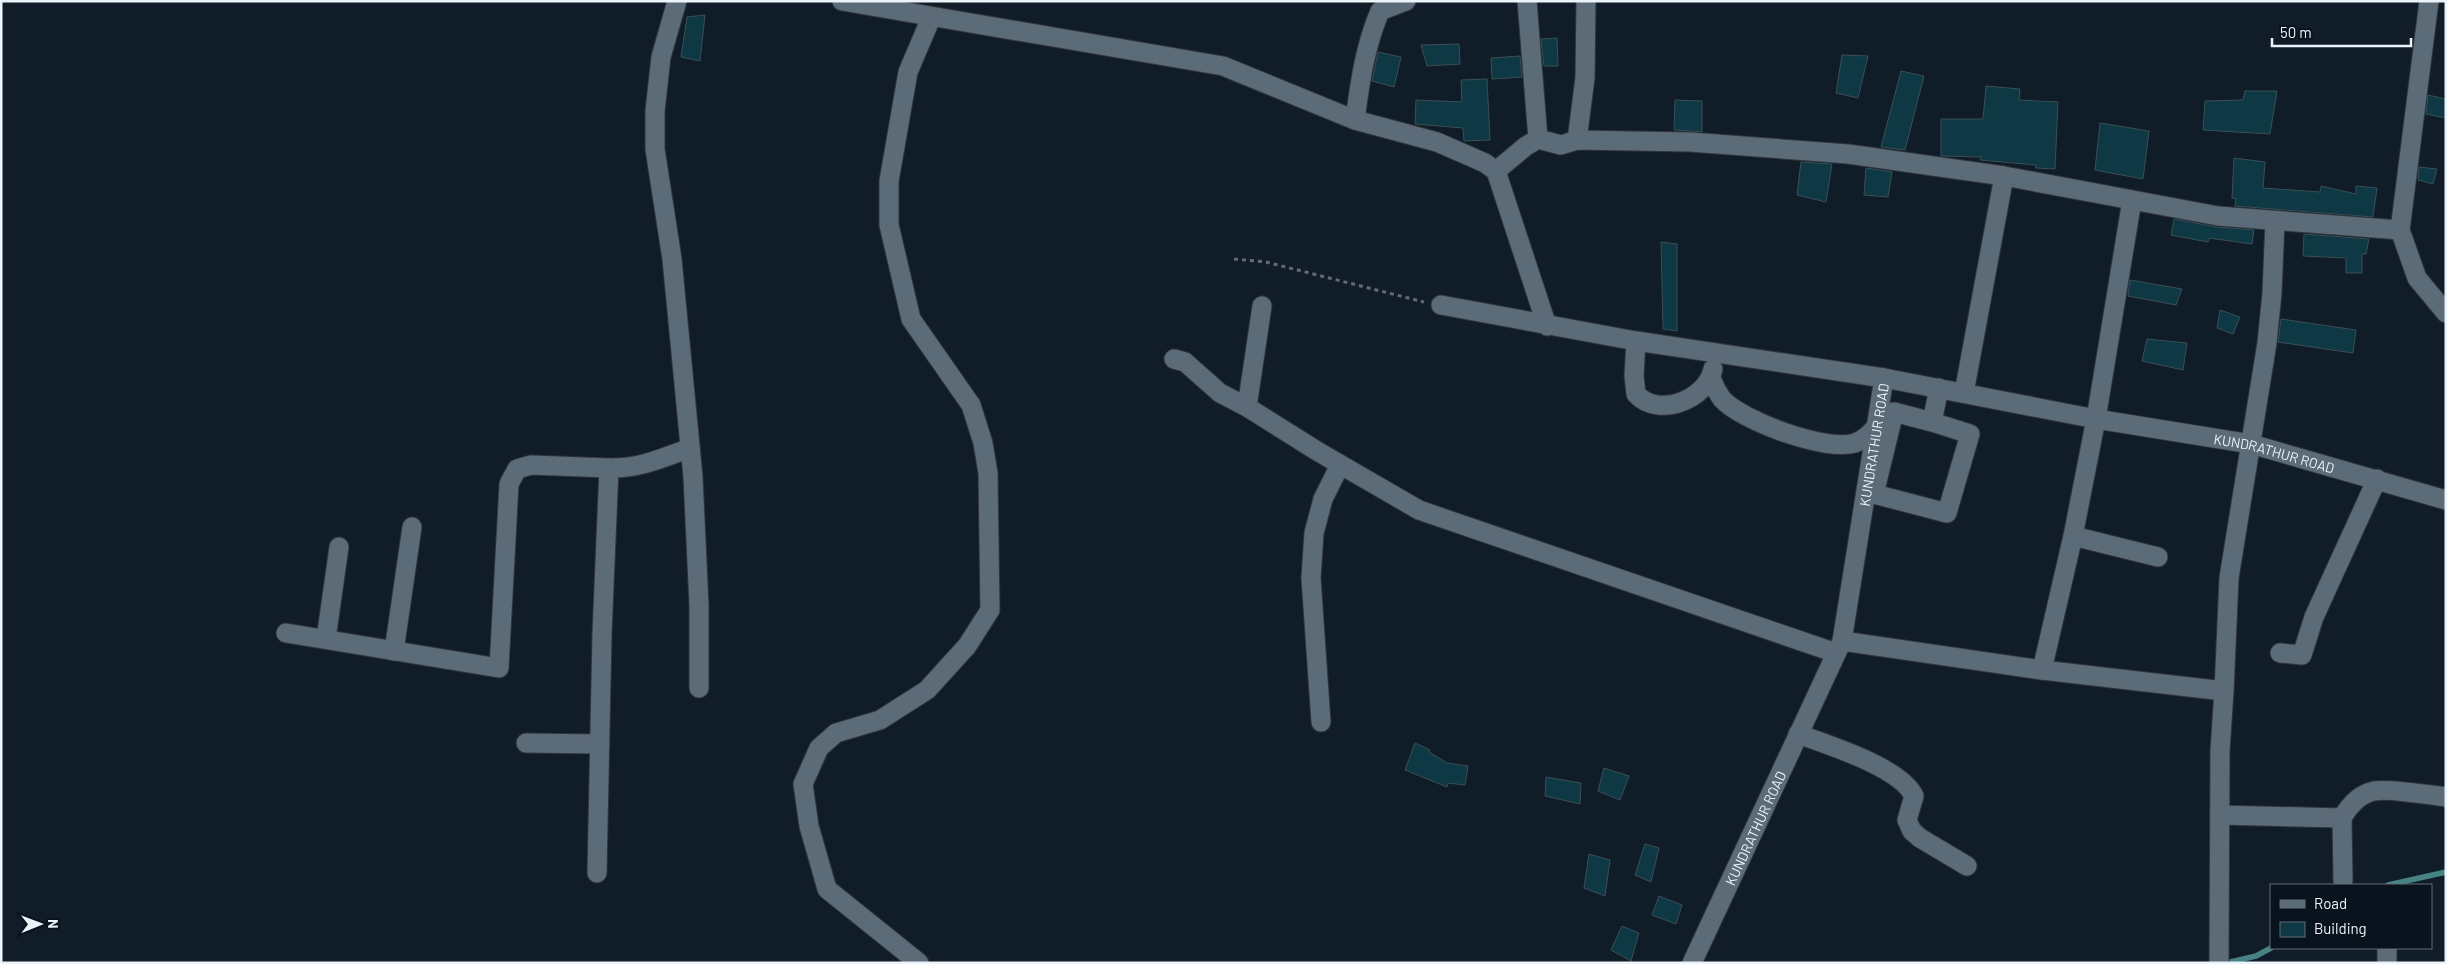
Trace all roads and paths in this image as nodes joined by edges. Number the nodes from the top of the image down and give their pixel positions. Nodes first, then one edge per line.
1 (678, 1) edge
2 (842, 1) edge
3 (1406, 1) edge
4 (1527, 1) edge
5 (1586, 1) edge
6 (2429, 1) edge
7 (1383, 6) edge
8 (931, 18) junction
9 (1355, 120) junction
10 (1538, 139) junction
11 (1577, 140) junction
12 (1496, 171) junction
13 (2004, 176) junction
14 (2132, 200) junction
15 (2275, 221) junction
16 (2400, 230) junction
17 (1234, 259) dead end
18 (1441, 305) joint
19 (1262, 306) dead end
20 (2446, 313) edge
21 (1547, 326) junction
22 (1636, 341) junction
23 (1716, 353) junction
24 (1174, 359) dead end
25 (1711, 378) junction
26 (1884, 378) junction
27 (1939, 388) junction
28 (1964, 393) junction
29 (1248, 407) junction
30 (2096, 420) junction
31 (1932, 422) junction
32 (1876, 427) junction
33 (2251, 444) junction
34 (690, 448) junction
35 (1340, 465) junction
36 (609, 468) junction
37 (2377, 479) junction
38 (2446, 500) edge
39 (412, 527) dead end
40 (2073, 536) junction
41 (339, 547) dead end
42 (2158, 557) dead end
43 (286, 633) dead end
44 (326, 639) junction
45 (1839, 647) junction
46 (394, 651) junction
47 (2280, 653) dead end
48 (2042, 670) junction
49 (699, 688) dead end
50 (2224, 691) junction
51 (1321, 722) dead end
52 (1798, 734) junction
53 (526, 743) dead end
54 (600, 744) junction
55 (2446, 796) edge
56 (2220, 815) junction
57 (2342, 818) junction
58 (1967, 866) dead end
59 (597, 873) dead end
60 (2343, 881) dead end
61 (2387, 949) edge
62 (2219, 960) edge
63 (919, 963) edge
64 (1692, 963) edge
65 (2387, 963) edge

1 - 34 street
2 - 8 street
3 - 7 street
4 - 10 street
5 - 11 street
6 - 16 street
7 - 9 street
8 - 9 street
8 - 63 street
9 - 12 street
10 - 11 street
10 - 12 street
11 - 13 street
12 - 21 street
13 - 14 street
13 - 28 street
14 - 15 street
14 - 30 street
15 - 16 street
15 - 33 street
16 - 20 street
17 - 18 path
18 - 21 street
19 - 29 street
21 - 22 street
22 - 23 street
22 - 25 street
23 - 25 street
23 - 26 street
24 - 29 street
25 - 32 street
26 - 27 street, KUNDRATHUR ROAD
26 - 32 street, KUNDRATHUR ROAD
27 - 28 street, KUNDRATHUR ROAD
27 - 31 street
28 - 30 street, KUNDRATHUR ROAD
29 - 35 street
30 - 33 street, KUNDRATHUR ROAD
30 - 40 street
31 - 31 street
32 - 45 street, KUNDRATHUR ROAD
33 - 37 street, KUNDRATHUR ROAD
33 - 50 street
34 - 36 street
34 - 49 street
35 - 45 street
35 - 51 street
36 - 46 street
36 - 54 street
37 - 38 street, KUNDRATHUR ROAD
37 - 47 street
39 - 46 street
40 - 42 street
40 - 48 street
41 - 44 street
43 - 44 street
44 - 46 street
45 - 48 street
45 - 52 street, KUNDRATHUR ROAD
48 - 50 street
50 - 56 street
52 - 58 street
52 - 64 street, KUNDRATHUR ROAD
53 - 54 street
54 - 59 street
55 - 57 street
56 - 57 street
56 - 62 street
57 - 60 street
61 - 65 street

